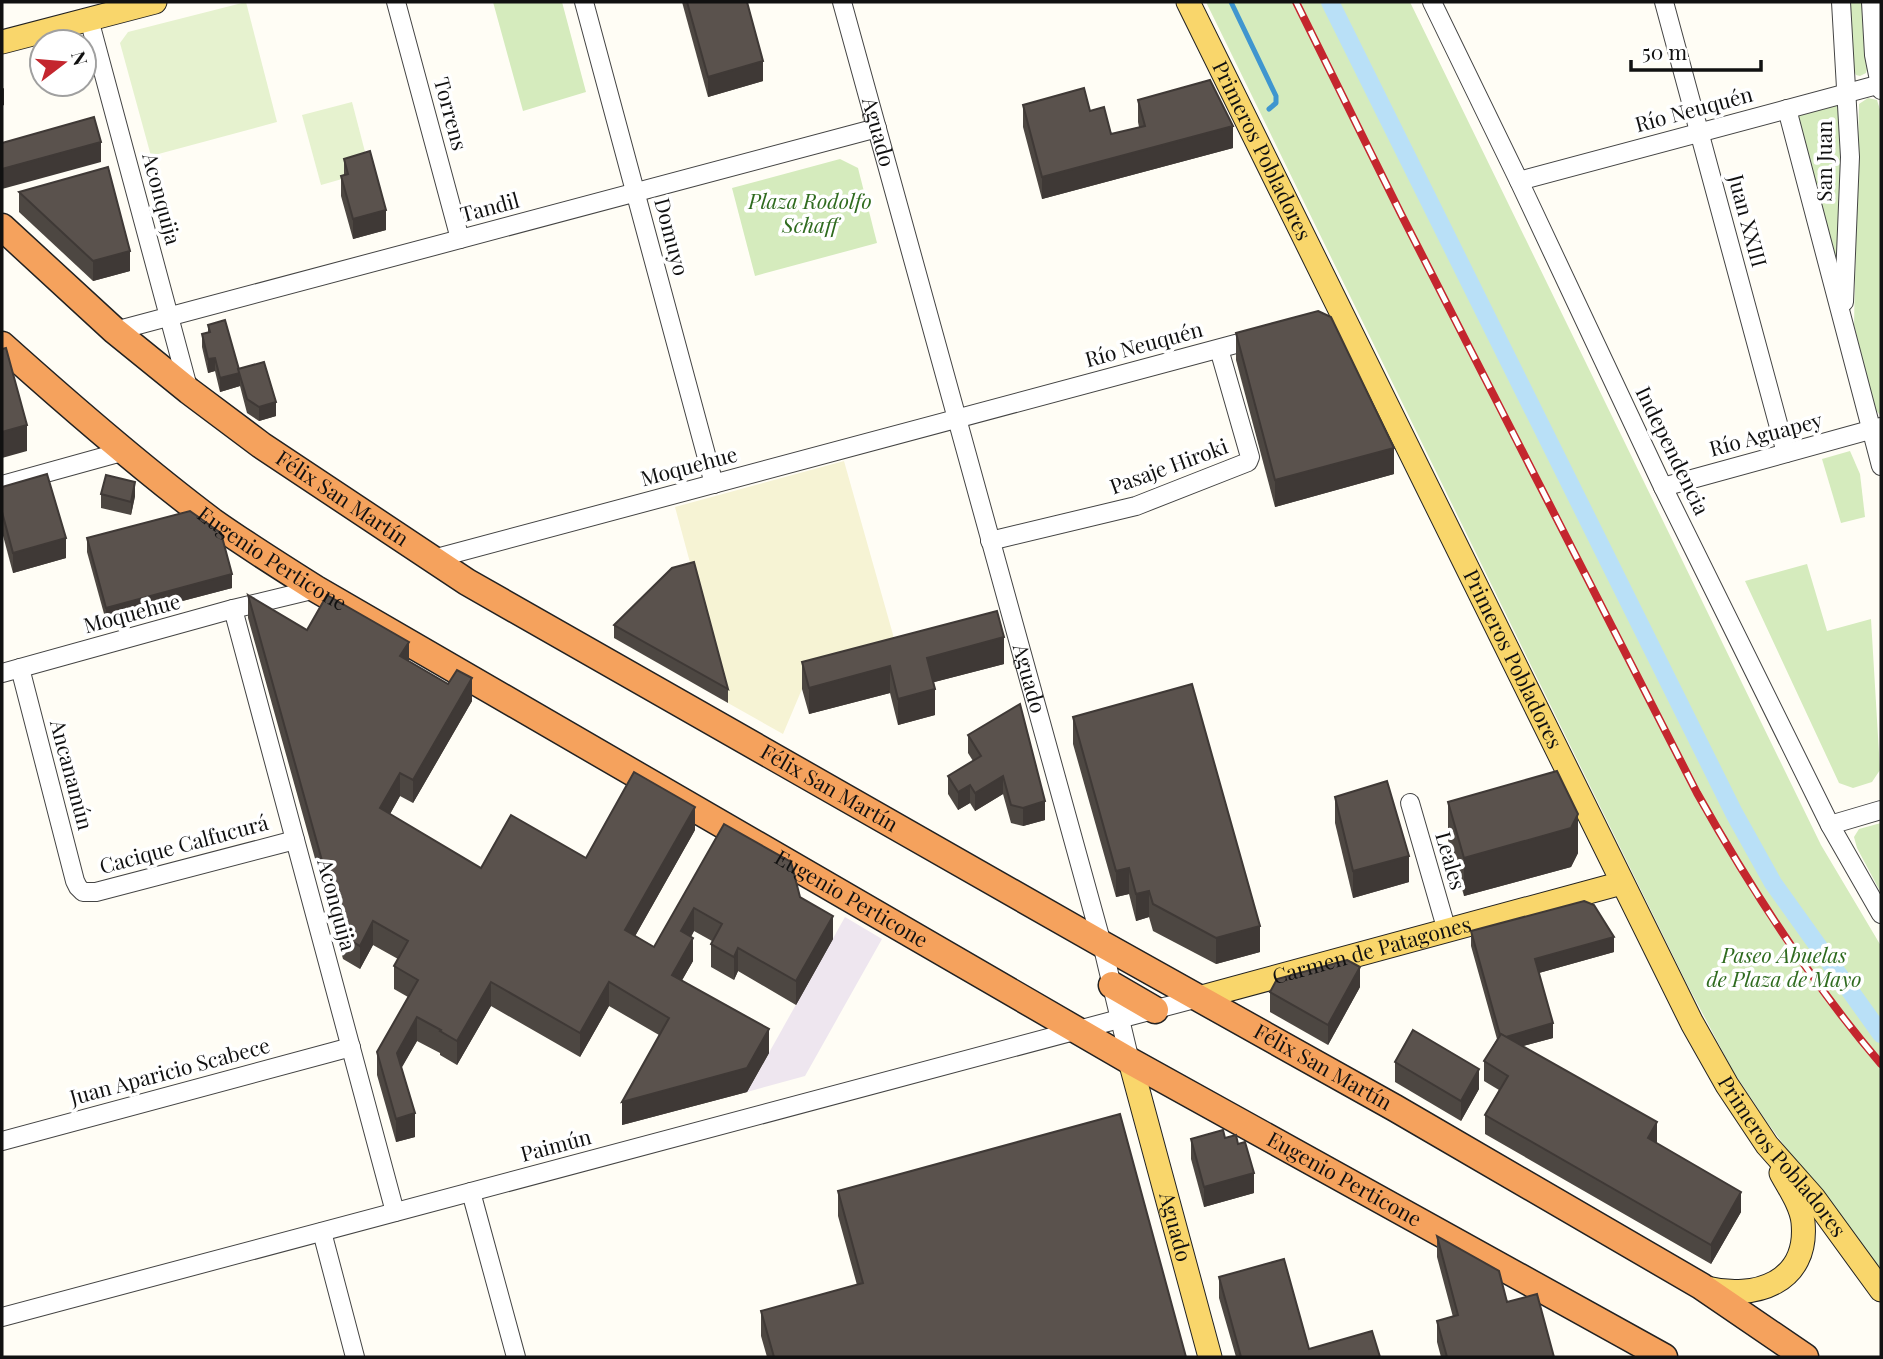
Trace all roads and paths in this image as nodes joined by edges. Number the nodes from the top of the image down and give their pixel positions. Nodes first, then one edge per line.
1 (155, 2) edge
2 (396, 2) edge
3 (584, 2) edge
4 (842, 2) edge
5 (1188, 2) edge
6 (1432, 2) edge
7 (1664, 2) edge
8 (1841, 2) edge
9 (1871, 2) edge
10 (89, 19) junction
11 (2, 42) edge
12 (1881, 86) edge
13 (1847, 93) junction
14 (1787, 109) junction
15 (877, 128) junction
16 (1699, 133) junction
17 (1519, 181) junction
18 (635, 192) junction
19 (2, 227) edge
20 (460, 239) junction
21 (169, 317) junction
22 (1843, 321) junction
23 (115, 331) junction
24 (1281, 332) edge
25 (2, 345) edge
26 (1219, 349) junction
27 (189, 391) junction
28 (957, 419) junction
29 (1876, 428) edge
30 (125, 451) junction
31 (1786, 453) junction
32 (1881, 466) edge
33 (713, 484) junction
34 (2, 485) edge
35 (1663, 487) junction
36 (990, 541) junction
37 (433, 559) junction
38 (316, 589) junction
39 (233, 610) junction
40 (20, 668) junction
41 (2, 673) edge
42 (1410, 803) dead end
43 (1881, 810) edge
44 (1830, 825) junction
45 (295, 840) junction
46 (1622, 883) junction
47 (83, 892) joint
48 (1881, 914) edge
49 (1447, 931) junction
50 (1101, 944) junction
51 (1112, 985) junction
52 (1198, 998) junction
53 (1155, 1010) junction
54 (1121, 1019) junction
55 (1079, 1031) junction
56 (351, 1047) junction
57 (1130, 1061) junction
58 (2, 1141) edge
59 (1767, 1145) junction
60 (471, 1192) junction
61 (395, 1212) junction
62 (322, 1232) junction
63 (1701, 1286) junction
64 (1881, 1290) edge
65 (2, 1317) edge
66 (355, 1357) edge
67 (516, 1357) edge
68 (1210, 1357) edge
69 (1664, 1357) edge
70 (1805, 1357) edge

1 - 10 main road
2 - 20 street, Torrens
3 - 18 street, Domuyo
4 - 15 street, Aguado
5 - 46 main road, Primeros Pobladores
6 - 17 street, Independencia
7 - 16 street, Juan XXIII
8 - 13 street, San Juan
9 - 12 street
10 - 11 main road
10 - 21 street, Aconquija
12 - 13 street, Río Neuquén
13 - 14 street, Río Neuquén
13 - 22 street, San Juan
14 - 16 street, Río Neuquén
14 - 22 street, San Juan
15 - 18 street, Tandil
15 - 28 street, Aguado
16 - 17 street, Río Neuquén
16 - 31 street, Juan XXIII
17 - 35 street, Independencia
18 - 20 street, Tandil
18 - 33 street, Domuyo
19 - 23 highway, Félix San Martín
20 - 21 street, Tandil
21 - 23 street, Tandil
21 - 27 street, Aconquija
22 - 29 street, San Juan
23 - 27 highway, Félix San Martín
24 - 26 street, Río Neuquén
25 - 30 highway, Eugenio Perticone
26 - 28 street, Río Neuquén
26 - 36 street, Pasaje Hiroki
27 - 37 highway, Félix San Martín
28 - 33 street, Moquehue
28 - 36 street, Aguado
29 - 31 street, Río Aguapey
29 - 32 street, San Juan
30 - 34 street
30 - 38 highway, Eugenio Perticone
31 - 35 street, Río Aguapey
33 - 37 street, Moquehue
35 - 44 street, Independencia
36 - 50 street, Aguado
37 - 50 highway, Félix San Martín
38 - 39 street, Moquehue
38 - 55 highway, Eugenio Perticone
39 - 40 street, Moquehue
39 - 45 street, Aconquija
40 - 41 street, Moquehue
40 - 47 street, Ancanamún
42 - 49 street, Leales
43 - 44 street
44 - 48 street, Independencia
45 - 47 street, Cacique Calfucurá
45 - 56 street, Aconquija
46 - 49 main road, Carmen de Patagones
46 - 59 main road, Primeros Pobladores
49 - 52 main road, Carmen de Patagones
50 - 51 street, Aguado
50 - 52 highway, Félix San Martín
51 - 53 highway
51 - 54 street, Aguado
52 - 53 street, Carmen de Patagones
52 - 63 highway, Félix San Martín
53 - 54 street, Carmen de Patagones
54 - 55 street, Paimún
54 - 57 street, Aguado
55 - 57 highway, Eugenio Perticone
55 - 60 street, Paimún
56 - 58 street, Juan Aparicio Scabece
56 - 61 street, Aconquija
57 - 68 main road, Aguado
57 - 69 highway, Eugenio Perticone
59 - 63 main road, Félix San Martín
59 - 64 main road, Primeros Pobladores
60 - 61 street, Paimún
60 - 67 street
61 - 62 street, Paimún
62 - 65 street, Paimún
62 - 66 street
63 - 70 highway, Félix San Martín

